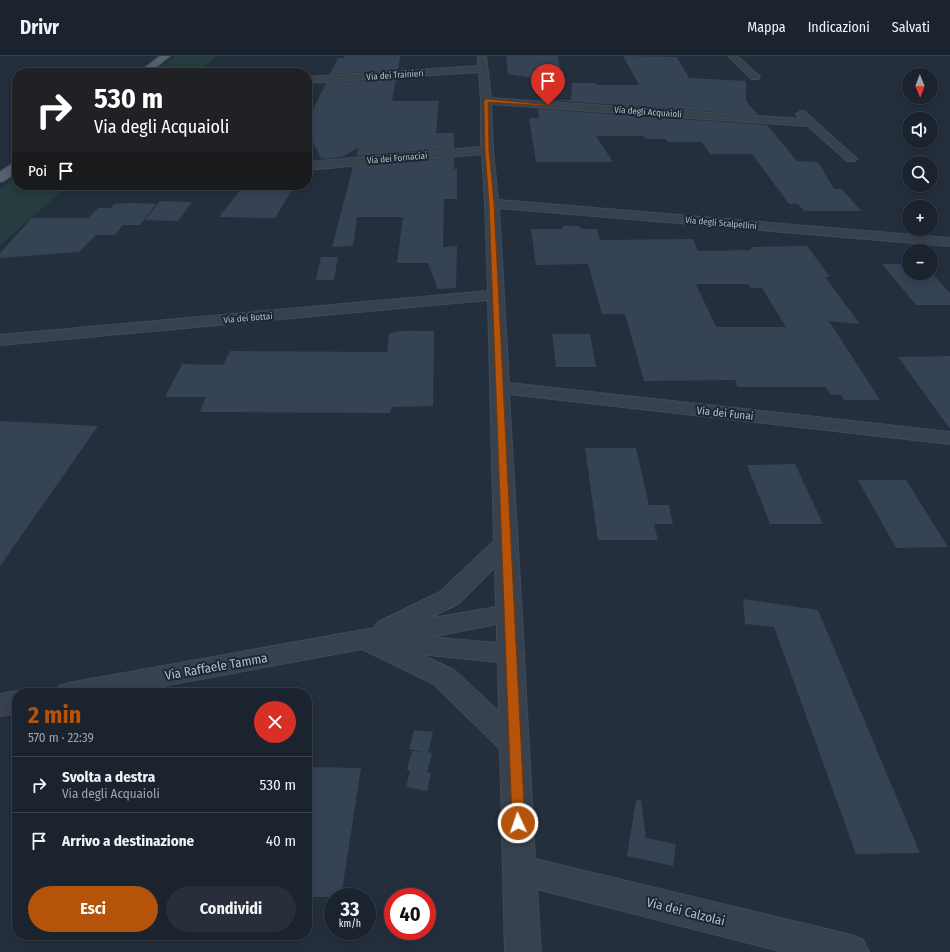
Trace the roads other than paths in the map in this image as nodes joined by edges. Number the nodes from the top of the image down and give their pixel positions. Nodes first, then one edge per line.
1 (166, 56) edge
2 (732, 56) edge
3 (482, 63) edge
4 (150, 68) edge
5 (755, 77) dead end
6 (312, 80) edge
7 (486, 101) junction
8 (801, 114) dead end
9 (810, 123) junction
10 (487, 150) junction
11 (851, 159) dead end
12 (312, 166) edge
13 (12, 170) edge
14 (0, 178) edge
15 (492, 203) junction
16 (948, 235) edge
17 (495, 296) junction
18 (0, 340) edge
19 (499, 388) junction
20 (950, 438) edge
21 (506, 542) junction
22 (510, 613) junction
23 (363, 640) junction
24 (512, 654) junction
25 (97, 688) edge
26 (12, 703) edge
27 (0, 706) edge
28 (515, 746) junction
29 (520, 870) junction
30 (524, 952) edge
31 (851, 952) edge

1 - 4 main road
2 - 5 street
3 - 6 street, Via dei Trainieri
3 - 7 street
7 - 9 street, Via degli Acquaioli
7 - 10 street
8 - 9 street
9 - 11 street
10 - 12 street, Via dei Fornaciai
10 - 15 street
13 - 14 main road
15 - 16 street, Via degli Scalpellini
15 - 17 street
17 - 18 street, Via dei Bottai
17 - 19 street
19 - 20 street, Via dei Funai
19 - 21 street
21 - 22 street
21 - 23 street
22 - 23 street, Via Raffaele Tamma
22 - 24 street
23 - 24 street
23 - 25 street, Via Raffaele Tamma
23 - 28 street
24 - 28 street
26 - 27 street
28 - 29 street
29 - 30 street
29 - 31 street, Via dei Calzolai

